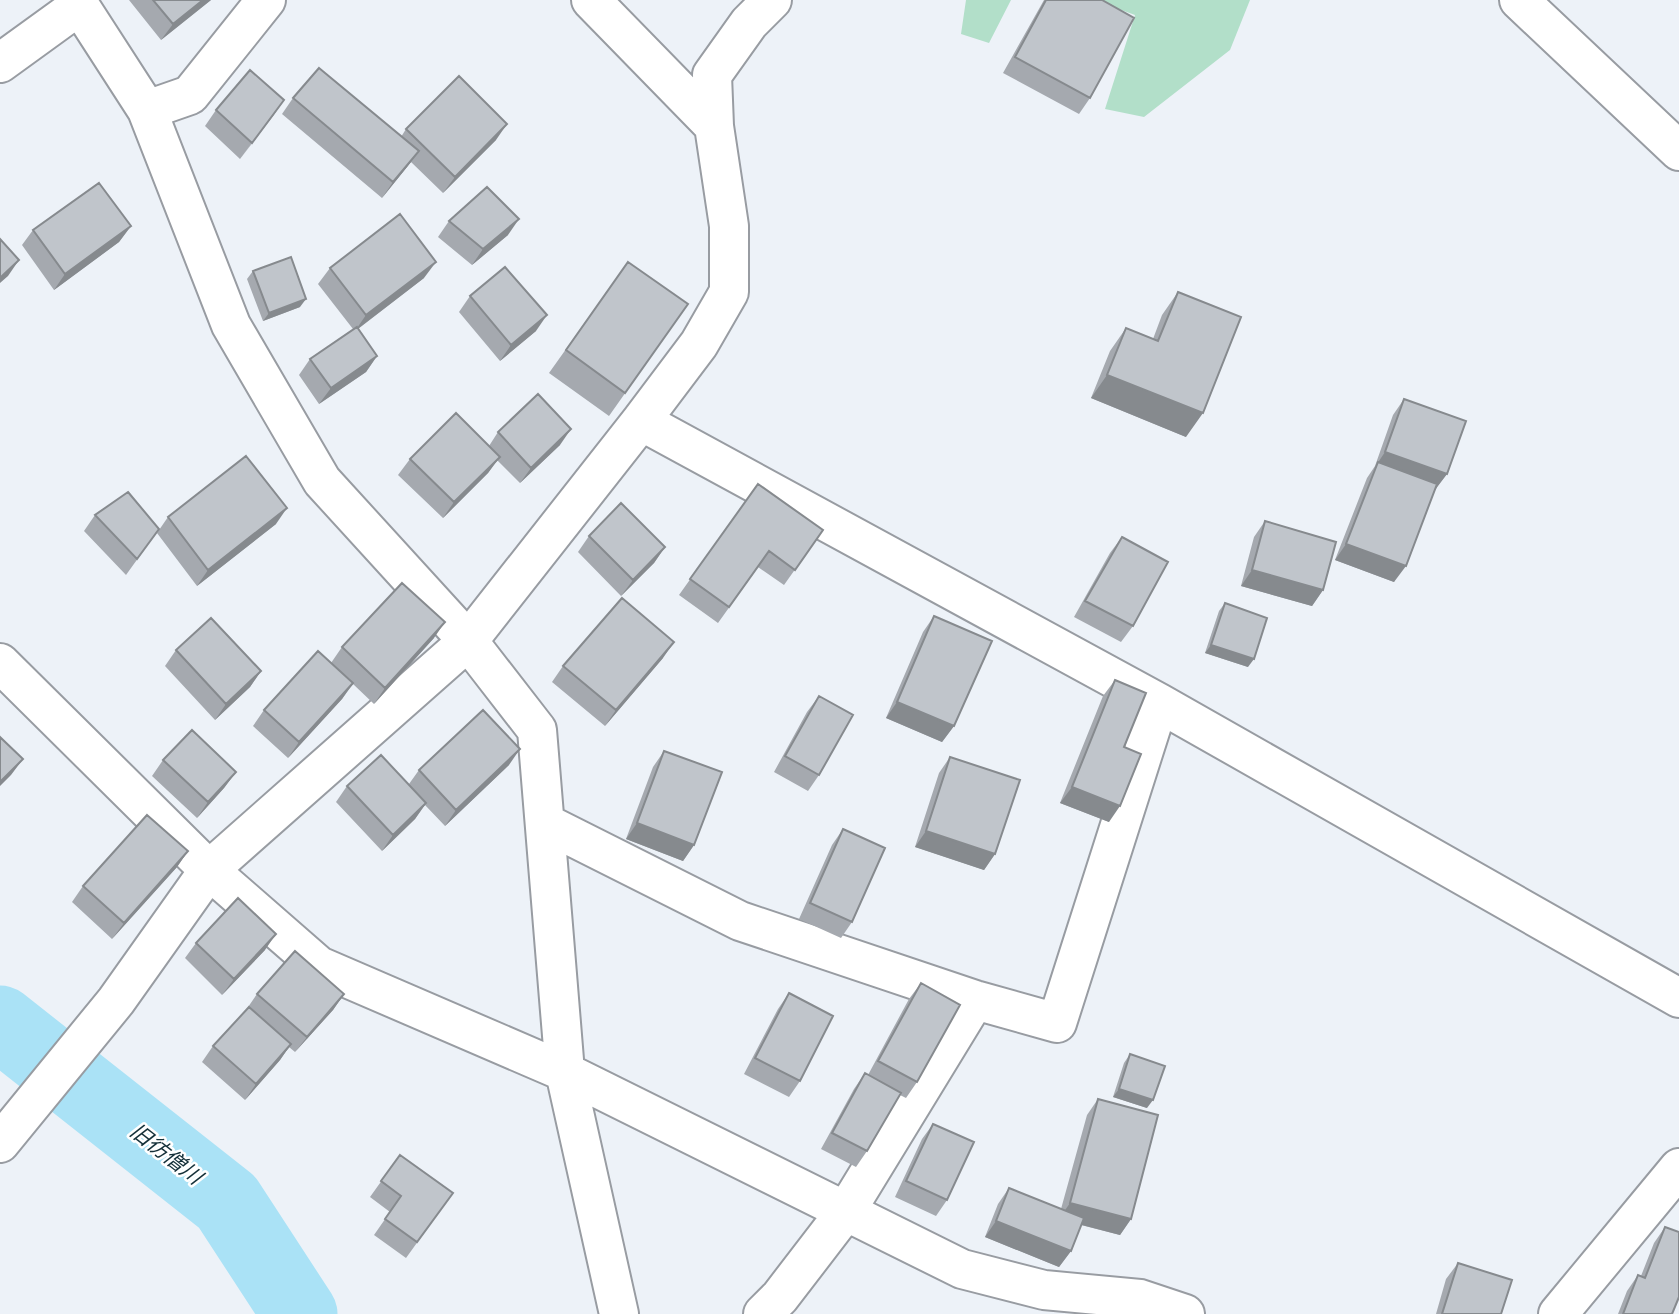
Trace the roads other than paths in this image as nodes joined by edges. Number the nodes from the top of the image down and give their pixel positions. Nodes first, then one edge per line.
1 (266, 0) edge
2 (591, 0) edge
3 (772, 0) edge
4 (1519, 0) edge
5 (78, 3) edge
6 (0, 63) edge
7 (147, 110) junction
8 (714, 126) junction
9 (1679, 150) edge
10 (642, 421) junction
11 (468, 640) junction
12 (0, 663) edge
13 (1159, 703) junction
14 (545, 823) junction
15 (209, 870) junction
16 (1679, 998) edge
17 (975, 1000) junction
18 (565, 1072) junction
19 (0, 1143) edge
20 (1679, 1168) edge
21 (846, 1211) junction
22 (1034, 1302) edge
23 (619, 1314) edge
24 (763, 1314) edge
25 (1185, 1314) edge
26 (1558, 1314) edge

1 - 7 street
2 - 8 street
3 - 8 street
4 - 9 street
5 - 6 street
5 - 7 street
7 - 11 street
8 - 10 street
10 - 11 street
10 - 13 street
11 - 14 street
11 - 15 street
12 - 15 street
13 - 16 street
13 - 17 street
14 - 17 street
14 - 18 street
15 - 18 street
15 - 19 street
17 - 21 street
18 - 21 street
18 - 23 street
20 - 26 street
21 - 22 street
21 - 24 street
22 - 25 street

